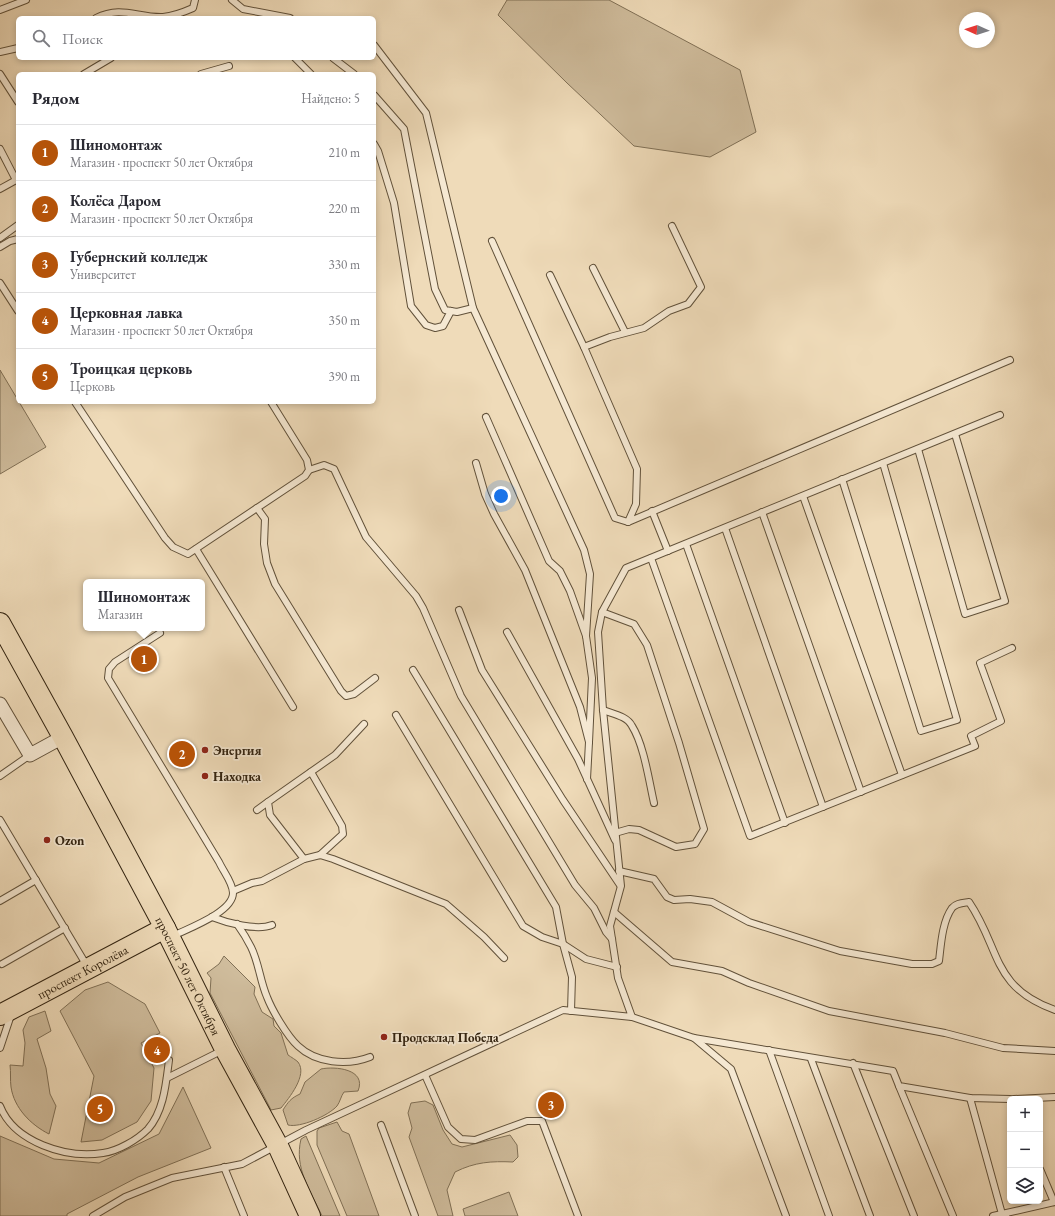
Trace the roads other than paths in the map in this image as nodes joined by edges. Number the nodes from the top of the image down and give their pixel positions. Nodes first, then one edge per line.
1 (26, 0) edge
2 (195, 0) edge
3 (232, 0) edge
4 (0, 10) edge
5 (100, 16) edge
6 (155, 16) edge
7 (167, 16) edge
8 (280, 16) edge
9 (376, 47) edge
10 (16, 48) edge
11 (0, 52) edge
12 (108, 60) edge
13 (297, 60) edge
14 (336, 60) edge
15 (229, 66) dead end
16 (87, 72) edge
17 (207, 72) edge
18 (309, 72) edge
19 (351, 72) edge
20 (0, 74) edge
21 (376, 97) edge
22 (16, 99) edge
23 (0, 148) edge
24 (376, 148) edge
25 (16, 178) edge
26 (16, 181) edge
27 (0, 189) edge
28 (16, 226) edge
29 (672, 226) dead end
30 (0, 238) edge
31 (16, 240) edge
32 (492, 241) dead end
33 (0, 247) edge
34 (593, 268) dead end
35 (550, 275) dead end
36 (0, 283) edge
37 (16, 308) edge
38 (473, 308) junction
39 (451, 311) junction
40 (624, 332) junction
41 (584, 347) junction
42 (1010, 360) dead end
43 (76, 404) edge
44 (272, 404) edge
45 (1000, 415) dead end
46 (486, 417) dead end
47 (954, 434) junction
48 (918, 449) junction
49 (476, 463) dead end
50 (883, 463) junction
51 (309, 470) junction
52 (842, 480) junction
53 (803, 496) junction
54 (257, 508) junction
55 (652, 511) junction
56 (762, 512) junction
57 (628, 522) junction
58 (724, 528) junction
59 (686, 544) junction
60 (196, 549) junction
61 (668, 551) junction
62 (651, 558) junction
63 (459, 610) dead end
64 (602, 612) junction
65 (0, 623) edge
66 (507, 632) dead end
67 (160, 633) dead end
68 (586, 636) junction
69 (1012, 648) dead end
70 (591, 669) junction
71 (413, 670) dead end
72 (375, 678) dead end
73 (602, 684) junction
74 (0, 704) edge
75 (293, 707) dead end
76 (603, 710) junction
77 (396, 716) dead end
78 (364, 724) dead end
79 (63, 736) junction
80 (588, 742) junction
81 (30, 755) junction
82 (311, 772) junction
83 (902, 775) junction
84 (0, 776) edge
85 (587, 779) junction
86 (861, 792) junction
87 (268, 802) junction
88 (654, 803) dead end
89 (823, 807) junction
90 (257, 810) dead end
91 (0, 820) edge
92 (785, 823) junction
93 (615, 832) junction
94 (616, 844) junction
95 (320, 855) junction
96 (304, 859) junction
97 (619, 871) junction
98 (36, 880) junction
99 (621, 886) junction
100 (233, 891) junction
101 (0, 901) edge
102 (614, 912) junction
103 (212, 917) junction
104 (237, 924) junction
105 (272, 925) dead end
106 (65, 928) junction
107 (167, 933) junction
108 (613, 940) junction
109 (562, 944) junction
110 (504, 958) dead end
111 (2, 964) dead end
112 (617, 967) junction
113 (88, 968) junction
114 (1055, 1010) edge
115 (7, 1011) edge
116 (572, 1011) junction
117 (632, 1017) junction
118 (694, 1038) junction
119 (0, 1048) edge
120 (225, 1049) junction
121 (769, 1050) junction
122 (1055, 1051) edge
123 (370, 1057) dead end
124 (811, 1058) junction
125 (169, 1060) dead end
126 (853, 1064) junction
127 (425, 1075) junction
128 (167, 1078) junction
129 (899, 1086) junction
130 (1055, 1097) edge
131 (970, 1098) junction
132 (1043, 1098) edge
133 (1007, 1099) edge
134 (0, 1106) edge
135 (2, 1117) edge
136 (381, 1125) dead end
137 (278, 1146) junction
138 (224, 1166) junction
139 (1043, 1176) edge
140 (1054, 1202) edge
141 (1004, 1215) edge
142 (93, 1216) edge
143 (244, 1216) edge
144 (310, 1216) edge
145 (415, 1216) edge
146 (578, 1216) edge
147 (786, 1216) edge
148 (829, 1216) edge
149 (870, 1216) edge
150 (914, 1216) edge
151 (953, 1216) edge
152 (993, 1216) edge

1 - 4 lane
2 - 7 lane
3 - 8 lane
5 - 6 lane
9 - 38 lane
10 - 11 lane
12 - 16 lane
13 - 18 lane
14 - 19 lane
15 - 17 lane
20 - 22 lane
21 - 39 lane
23 - 25 lane
24 - 39 lane
26 - 27 lane
28 - 30 lane
29 - 40 lane
31 - 33 lane
32 - 57 lane
34 - 40 lane
35 - 41 lane
36 - 37 lane
38 - 39 lane
38 - 68 lane
40 - 41 lane
41 - 57 lane
42 - 55 lane
43 - 60 lane
44 - 51 lane
45 - 47 lane
46 - 68 lane
47 - 48 lane
47 - 48 lane
48 - 50 lane
49 - 80 lane
50 - 52 lane
50 - 52 lane
51 - 54 lane
51 - 108 lane
52 - 53 lane
53 - 56 lane
53 - 83 lane
54 - 60 lane
54 - 72 lane
55 - 57 lane
55 - 61 lane
56 - 58 lane
56 - 86 lane
58 - 59 lane
58 - 89 lane
59 - 61 lane
59 - 92 lane
60 - 75 lane
61 - 62 lane
62 - 64 lane
62 - 92 lane
63 - 99 lane
64 - 73 lane
64 - 93 lane
65 - 79 main road, проспект 50 лет Октября
66 - 85 lane
67 - 100 lane
68 - 70 lane
69 - 83 lane
70 - 73 lane
70 - 80 lane
71 - 109 lane
73 - 76 lane
74 - 81 street
76 - 88 lane
76 - 93 lane
77 - 109 lane
78 - 82 lane
79 - 81 street
79 - 107 main road, проспект 50 лет Октября
80 - 85 lane
81 - 84 lane
82 - 87 lane
82 - 95 lane
83 - 86 lane
85 - 94 lane
86 - 89 lane
87 - 90 lane
87 - 96 lane
89 - 92 lane
91 - 98 lane
93 - 94 lane
94 - 97 lane
95 - 96 lane
95 - 110 lane
96 - 100 lane
97 - 99 lane
97 - 114 lane
98 - 101 lane
98 - 106 lane
99 - 102 lane
100 - 103 lane
102 - 108 lane
102 - 122 lane
103 - 104 lane
103 - 107 lane
104 - 105 lane
104 - 123 lane
106 - 111 lane
106 - 113 lane
107 - 113 main road, проспект Королёва
107 - 120 main road, проспект 50 лет Октября
108 - 112 lane
109 - 112 lane
109 - 116 lane
112 - 117 lane
113 - 115 main road, проспект Королёва
115 - 119 lane
116 - 117 lane
116 - 127 lane
117 - 118 lane
118 - 121 lane
118 - 147 lane
120 - 128 lane
120 - 137 main road, проспект 50 лет Октября
121 - 124 lane
121 - 148 lane
124 - 126 lane
124 - 149 lane
125 - 128 lane
126 - 129 lane
126 - 150 lane
127 - 137 lane
127 - 146 lane
128 - 135 lane
129 - 131 lane
129 - 151 lane
130 - 132 lane
131 - 133 lane
131 - 141 lane
134 - 135 lane
136 - 145 lane
137 - 138 lane
137 - 144 main road, проспект 50 лет Октября
138 - 142 lane
138 - 143 lane
139 - 140 lane
140 - 141 lane
141 - 152 lane

